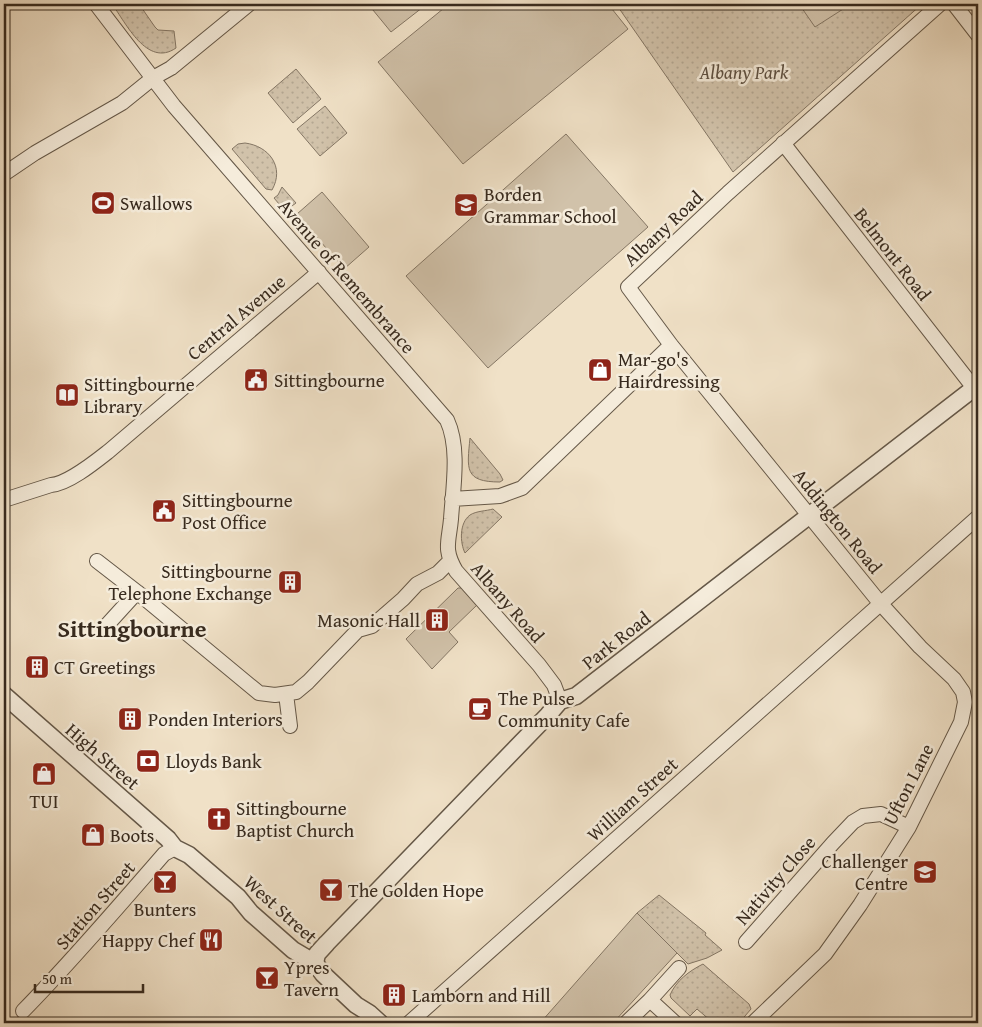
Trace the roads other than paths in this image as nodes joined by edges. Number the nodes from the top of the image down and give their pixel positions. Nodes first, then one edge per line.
1 (96, 4) edge
2 (249, 4) edge
3 (940, 4) edge
4 (954, 4) edge
5 (978, 35) edge
6 (153, 78) junction
7 (783, 143) junction
8 (4, 174) edge
9 (319, 272) junction
10 (671, 345) junction
11 (976, 387) edge
12 (452, 499) junction
13 (4, 500) edge
14 (810, 516) junction
15 (978, 516) edge
16 (451, 521) joint
17 (97, 561) dead end
18 (450, 561) junction
19 (137, 592) junction
20 (880, 603) junction
21 (107, 625) dead end
22 (286, 694) junction
23 (4, 695) edge
24 (978, 695) edge
25 (560, 701) junction
26 (965, 702) junction
27 (290, 726) dead end
28 (909, 827) junction
29 (175, 848) junction
30 (746, 942) dead end
31 (315, 963) junction
32 (679, 968) dead end
33 (650, 1000) junction
34 (356, 1004) junction
35 (23, 1011) dead end
36 (358, 1023) edge
37 (380, 1023) edge
38 (409, 1023) edge
39 (626, 1023) edge
40 (674, 1023) edge
41 (754, 1023) edge

1 - 6 street, Avenue of Remembrance
2 - 6 street
3 - 7 street, Albany Road
4 - 5 street
6 - 8 street
6 - 9 street, Avenue of Remembrance
7 - 10 street, Albany Road
7 - 11 street, Belmont Road
9 - 12 street, Avenue of Remembrance
9 - 13 street, Central Avenue
10 - 12 street
10 - 14 street, Addington Road
11 - 14 street, Park Road
12 - 16 street, Avenue of Remembrance
14 - 20 street, Addington Road
14 - 25 street, Park Road
15 - 20 street, William Street
16 - 18 street, Albany Road
17 - 19 street
18 - 22 street
18 - 25 street, Albany Road
19 - 21 street
19 - 22 street
20 - 26 street, Addington Road
20 - 38 street, William Street
22 - 27 street
23 - 29 street, High Street
24 - 26 street
25 - 31 street, Park Road
26 - 28 street, Ufton Lane
28 - 30 street, Nativity Close
28 - 41 street, Ufton Lane
29 - 31 street, West Street
29 - 35 street, Station Street
31 - 34 street, West Street
32 - 33 street
33 - 39 street
33 - 40 street
34 - 36 street
34 - 37 street, West Street

